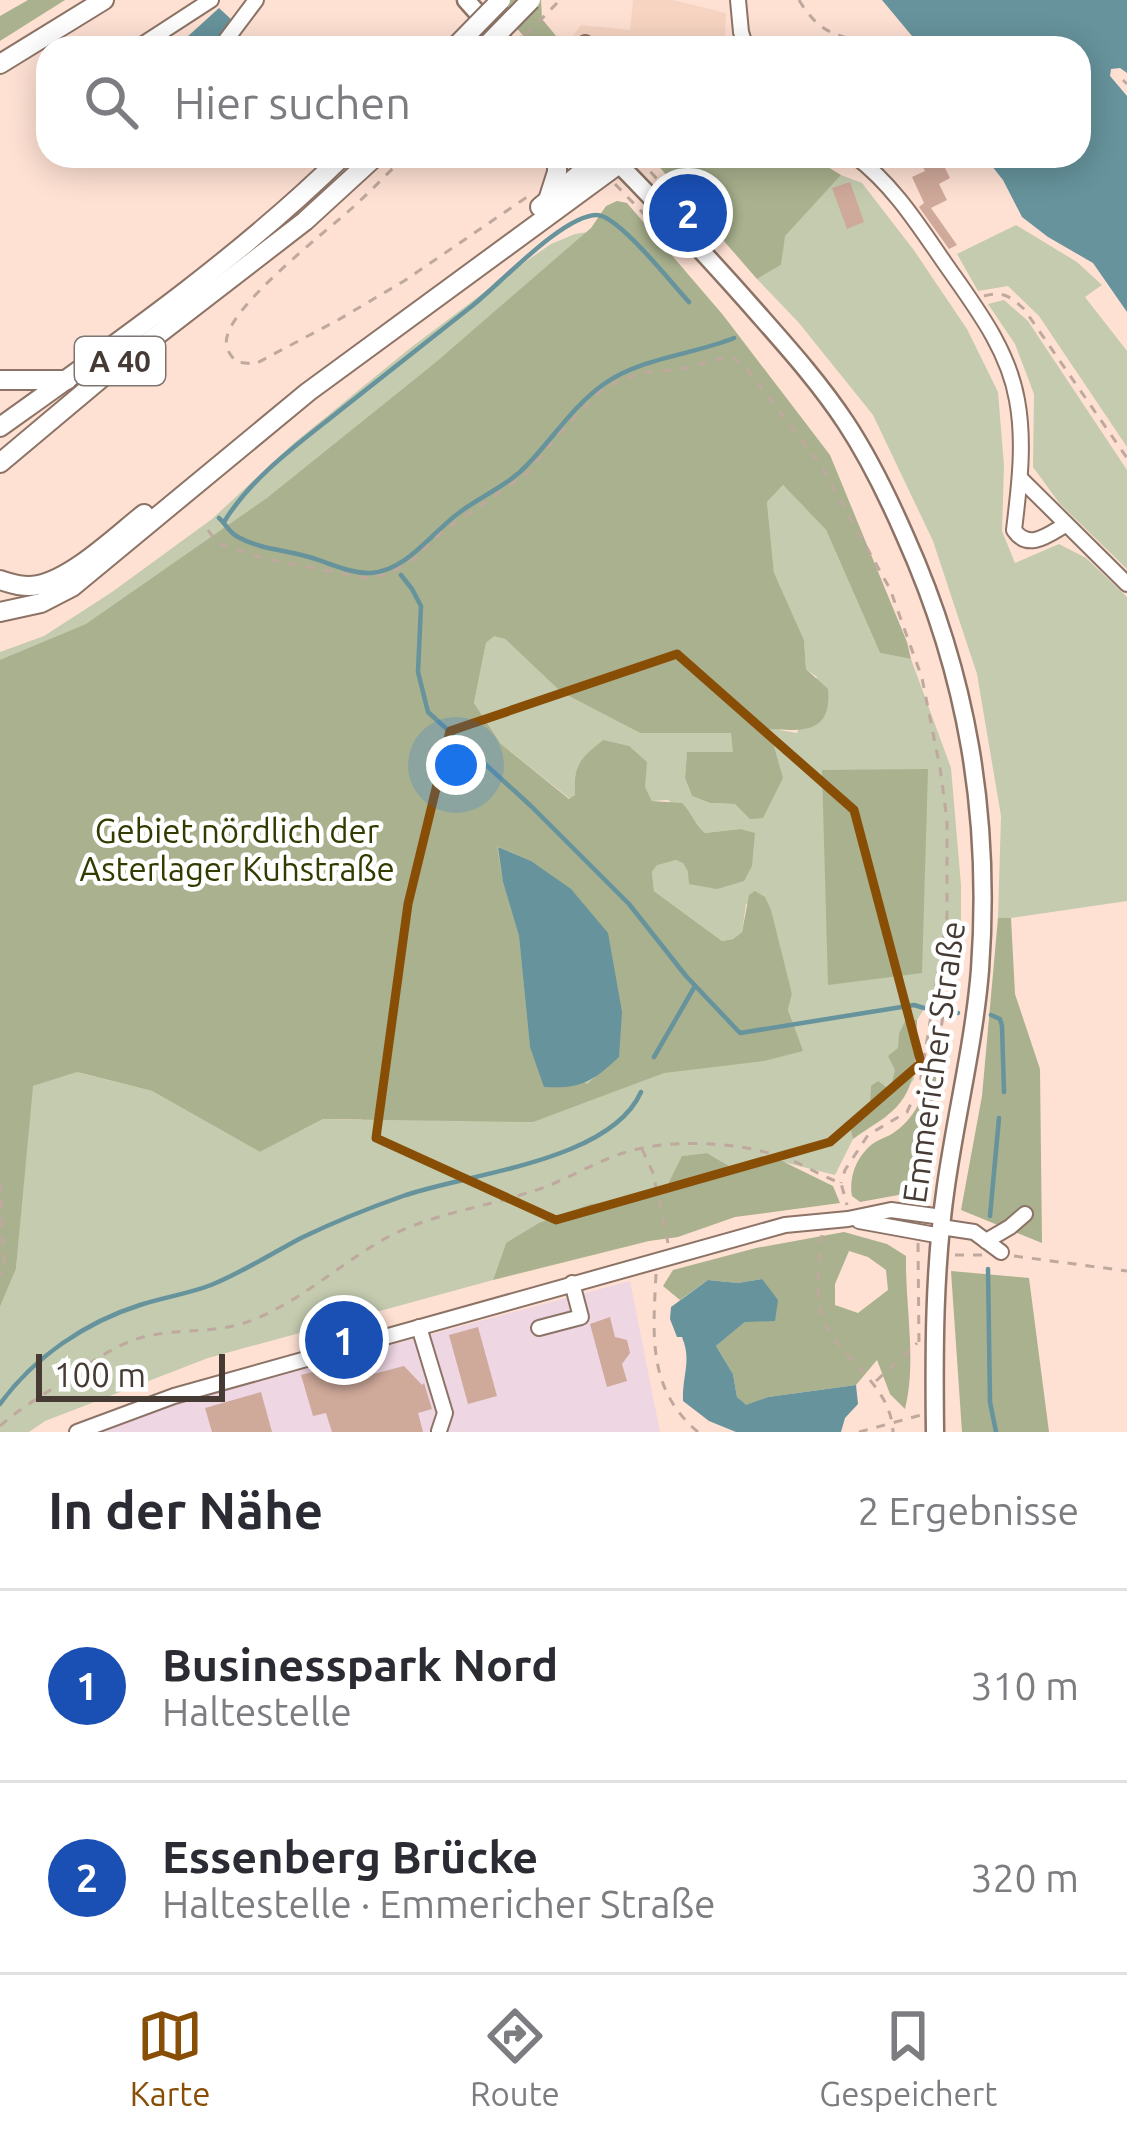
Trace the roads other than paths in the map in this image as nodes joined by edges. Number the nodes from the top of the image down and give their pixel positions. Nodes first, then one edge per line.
1 (104, 0) edge
2 (211, 0) edge
3 (256, 0) edge
4 (466, 0) edge
5 (501, 0) edge
6 (531, 0) edge
7 (738, 0) edge
8 (46, 36) edge
9 (156, 36) edge
10 (229, 36) edge
11 (466, 36) edge
12 (496, 36) edge
13 (500, 36) edge
14 (742, 36) edge
15 (36, 42) edge
16 (0, 64) edge
17 (331, 168) edge
18 (363, 168) edge
19 (557, 168) edge
20 (599, 168) edge
21 (604, 168) edge
22 (620, 168) edge
23 (871, 168) edge
24 (541, 196) junction
25 (239, 274) junction
26 (0, 380) edge
27 (67, 380) junction
28 (0, 428) edge
29 (0, 448) edge
30 (0, 464) edge
31 (1020, 478) junction
32 (1065, 526) junction
33 (0, 580) edge
34 (1127, 584) edge
35 (0, 612) edge
36 (1025, 1214) dead end
37 (941, 1234) junction
38 (986, 1241) junction
39 (1001, 1252) road end
40 (572, 1283) junction
41 (419, 1327) junction
42 (539, 1328) dead end
43 (439, 1431) edge
44 (77, 1432) edge
45 (935, 1432) edge

1 - 8 highway
2 - 9 street
3 - 10 street
4 - 13 main road
5 - 11 highway, bridge
6 - 12 highway, bridge
7 - 14 street
15 - 16 highway
17 - 27 highway, A 40
18 - 25 highway, A 40
19 - 24 highway
20 - 24 highway
21 - 35 highway
22 - 37 main road, Emmericher Straße
23 - 31 street
24 - 33 highway
25 - 29 highway, A 40
25 - 30 highway
26 - 27 highway
27 - 28 highway, A 40
31 - 32 street
31 - 32 street
32 - 34 street
36 - 38 street
37 - 38 street
37 - 40 street
37 - 45 main road, Emmericher Straße
38 - 39 street
40 - 41 street
40 - 42 street
41 - 43 street
41 - 44 street

